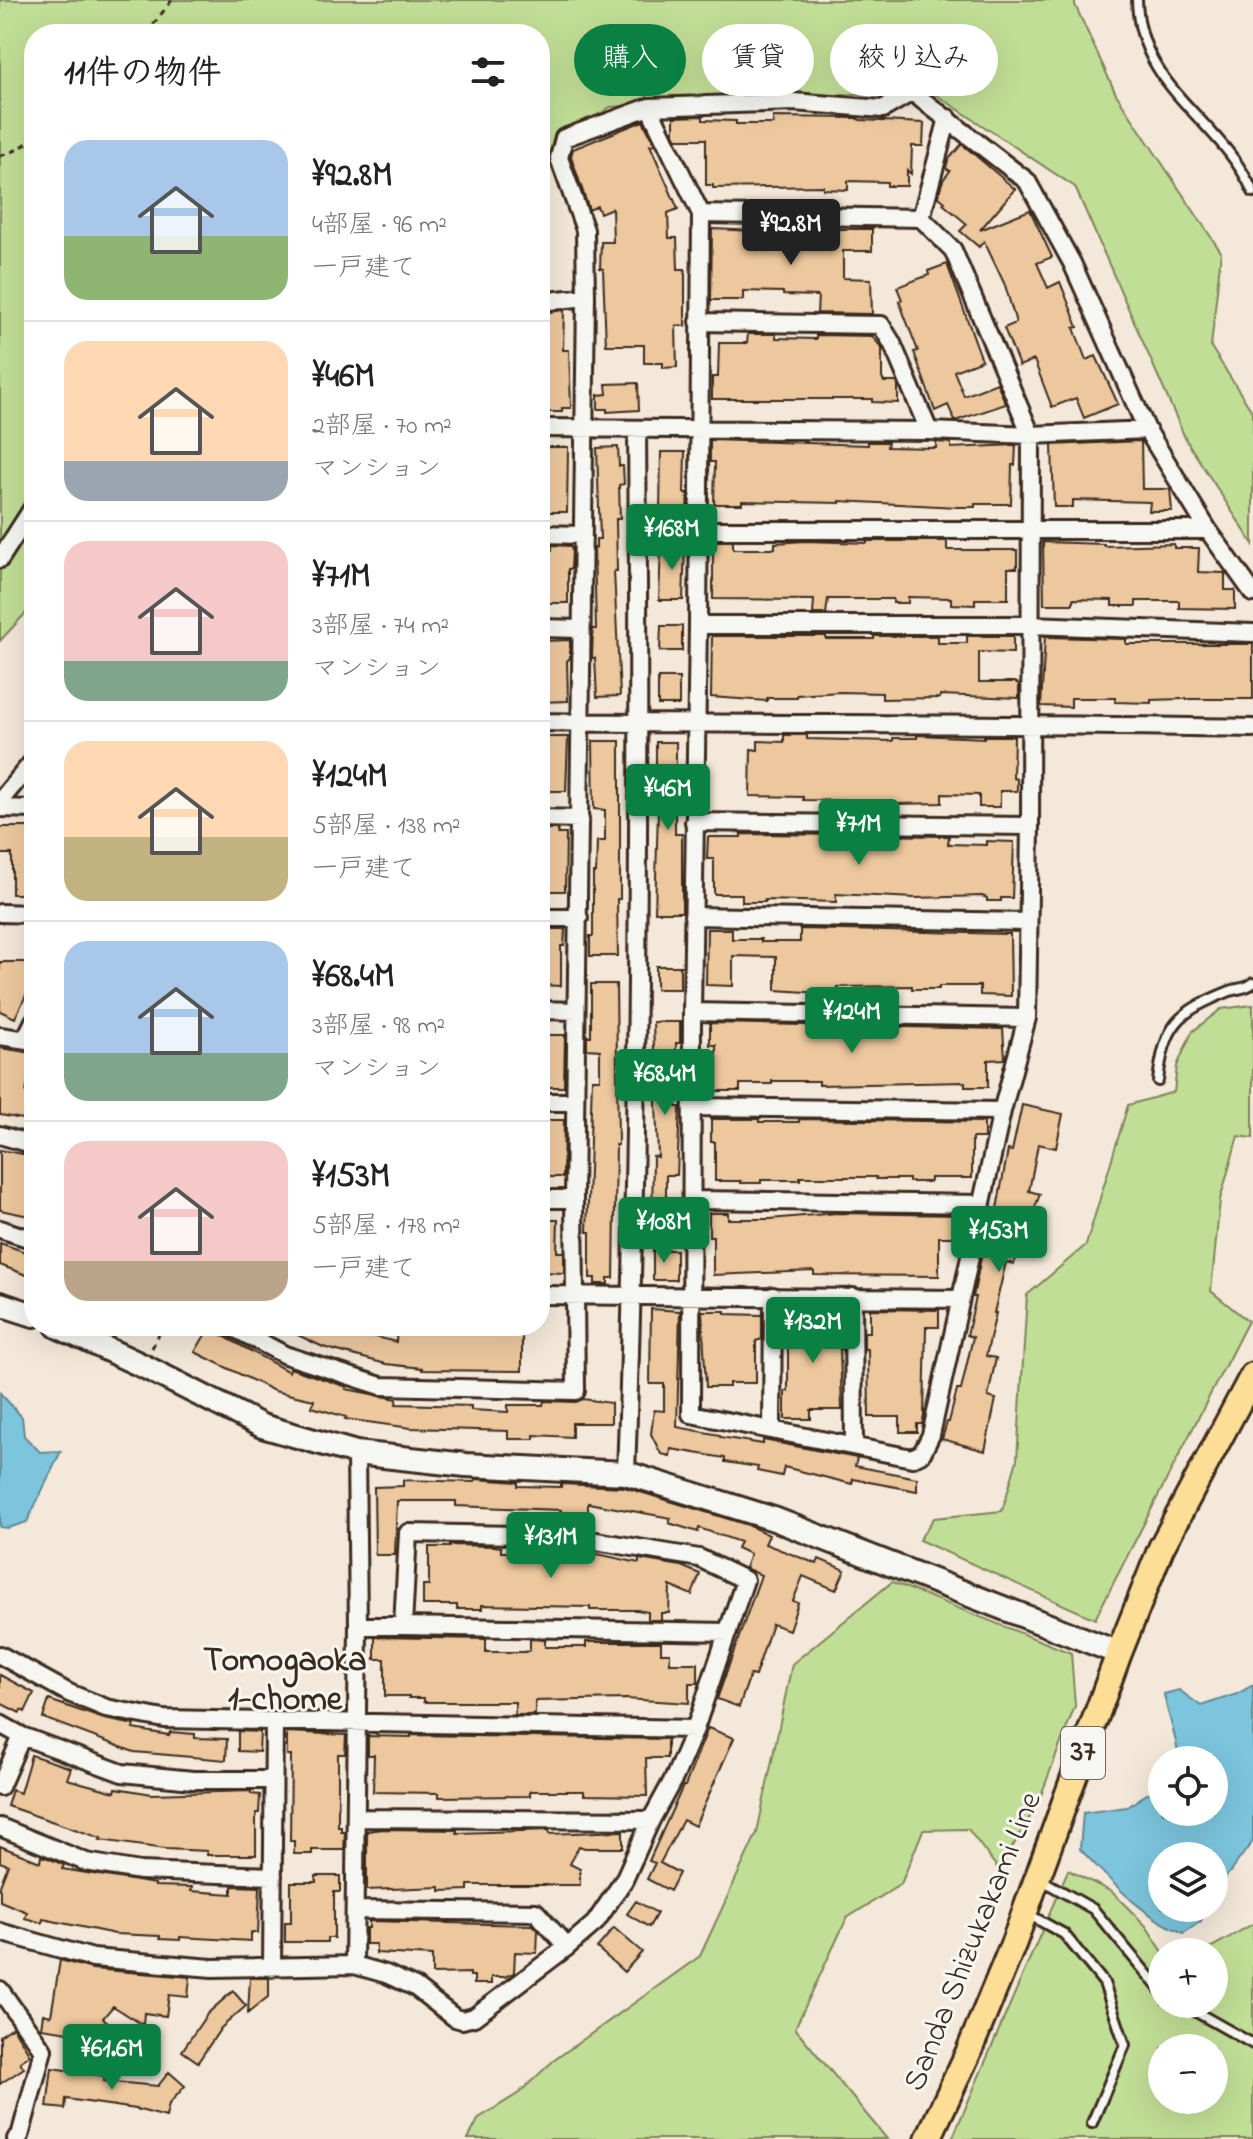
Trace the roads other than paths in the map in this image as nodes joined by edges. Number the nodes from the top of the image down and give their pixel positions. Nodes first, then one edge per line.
1 (1137, 0) edge
2 (649, 107) junction
3 (948, 118) junction
4 (1253, 192) edge
5 (701, 214) junction
6 (921, 218) junction
7 (586, 297) junction
8 (550, 301) edge
9 (699, 322) junction
10 (550, 428) edge
11 (585, 428) junction
12 (699, 429) junction
13 (637, 430) junction
14 (1147, 430) junction
15 (929, 431) junction
16 (1031, 435) junction
17 (24, 522) edge
18 (1031, 528) junction
19 (699, 530) junction
20 (1208, 530) junction
21 (550, 534) edge
22 (583, 535) junction
23 (0, 559) edge
24 (1253, 593) edge
25 (698, 625) junction
26 (1030, 625) junction
27 (550, 628) edge
28 (581, 629) junction
29 (1253, 633) edge
30 (550, 722) edge
31 (580, 722) junction
32 (697, 723) junction
33 (1031, 723) junction
34 (640, 724) junction
35 (1253, 728) edge
36 (24, 772) edge
37 (0, 801) edge
38 (0, 808) edge
39 (24, 809) edge
40 (550, 818) edge
41 (580, 819) junction
42 (694, 822) junction
43 (1030, 826) junction
44 (0, 913) edge
45 (24, 914) edge
46 (693, 916) junction
47 (550, 918) edge
48 (579, 918) junction
49 (1028, 922) junction
50 (1253, 983) edge
51 (550, 1010) edge
52 (576, 1011) junction
53 (692, 1012) junction
54 (1027, 1018) junction
55 (0, 1036) edge
56 (24, 1039) edge
57 (1158, 1081) dead end
58 (550, 1102) edge
59 (575, 1102) junction
60 (693, 1107) junction
61 (1002, 1111) junction
62 (0, 1135) edge
63 (24, 1142) edge
64 (550, 1199) edge
65 (574, 1199) junction
66 (693, 1200) junction
67 (982, 1204) junction
68 (0, 1229) edge
69 (24, 1237) edge
70 (550, 1295) edge
71 (633, 1295) junction
72 (692, 1295) junction
73 (576, 1296) junction
74 (773, 1296) junction
75 (853, 1297) junction
76 (959, 1299) junction
77 (0, 1304) edge
78 (24, 1312) edge
79 (78, 1336) edge
80 (249, 1336) edge
81 (1253, 1375) edge
82 (772, 1428) junction
83 (854, 1446) junction
84 (356, 1453) junction
85 (626, 1473) junction
86 (358, 1626) junction
87 (403, 1626) junction
88 (728, 1632) junction
89 (1119, 1653) junction
90 (0, 1655) edge
91 (274, 1722) junction
92 (0, 1724) edge
93 (356, 1724) junction
94 (695, 1729) junction
95 (22, 1736) junction
96 (273, 1780) junction
97 (0, 1787) edge
98 (356, 1818) junction
99 (651, 1820) junction
100 (0, 1827) edge
101 (273, 1876) junction
102 (1038, 1878) junction
103 (355, 1910) junction
104 (1025, 1913) junction
105 (0, 1932) edge
106 (567, 1947) junction
107 (354, 1965) junction
108 (272, 1968) junction
109 (1148, 1975) edge
110 (0, 1990) edge
111 (1207, 2018) edge
112 (1253, 2044) edge
113 (1092, 2123) dead end
114 (16, 2139) edge
115 (928, 2139) edge

1 - 4 lane
2 - 3 street
2 - 5 street
2 - 7 street
3 - 6 street
3 - 14 street
5 - 6 street
5 - 9 street
6 - 16 street
7 - 8 street
7 - 11 street
9 - 12 street
9 - 15 street
10 - 11 street
11 - 13 street
11 - 22 street
12 - 13 street
12 - 15 street
12 - 19 street
13 - 34 street
14 - 16 street
14 - 20 street
15 - 16 street
16 - 18 street
17 - 23 street
18 - 19 street
18 - 20 street
18 - 26 street
19 - 25 street
20 - 24 street
21 - 22 street
22 - 28 street
25 - 26 street
25 - 32 street
26 - 29 street
26 - 33 street
27 - 28 street
28 - 31 street
30 - 31 street
31 - 34 street
31 - 41 street
32 - 33 street
32 - 34 street
32 - 42 street
33 - 35 street
33 - 43 street
34 - 71 street
36 - 37 street
38 - 39 street
40 - 41 street
41 - 48 street
42 - 43 street
42 - 46 street
43 - 49 street
44 - 45 street
46 - 49 street
46 - 53 street
47 - 48 street
48 - 52 street
49 - 54 street
50 - 57 lane
51 - 52 street
52 - 59 street
53 - 54 street
53 - 60 street
54 - 61 street
55 - 56 street
58 - 59 street
59 - 65 street
60 - 61 street
60 - 66 street
61 - 67 street
62 - 63 street
64 - 65 street
65 - 73 street
66 - 67 street
66 - 72 street
67 - 76 street
68 - 69 street
70 - 73 street
71 - 72 street
71 - 73 street
71 - 85 street
72 - 74 street
72 - 82 street
73 - 80 street
74 - 75 street
74 - 82 street
75 - 76 street
75 - 83 street
76 - 83 street
77 - 78 street
79 - 84 street
81 - 89 main road, Sanda Shizukakami Line / 37
82 - 83 street
84 - 85 street
84 - 86 street
85 - 89 street
86 - 87 street
86 - 93 street
87 - 88 street
87 - 88 street
88 - 94 street
89 - 102 main road, Sanda Shizukakami Line / 37
90 - 91 street
91 - 93 street
91 - 96 street
92 - 95 street
93 - 94 street
93 - 98 street
94 - 99 street
95 - 96 street
95 - 97 street
96 - 101 street
98 - 99 street
98 - 103 street
99 - 106 street
100 - 101 street
101 - 108 street
102 - 104 main road, Sanda Shizukakami Line / 37
102 - 109 lane
103 - 106 street
103 - 107 street
104 - 113 lane
104 - 115 main road, Sanda Shizukakami Line / 37
105 - 108 street
106 - 107 street
107 - 108 street
110 - 114 street
111 - 112 lane

